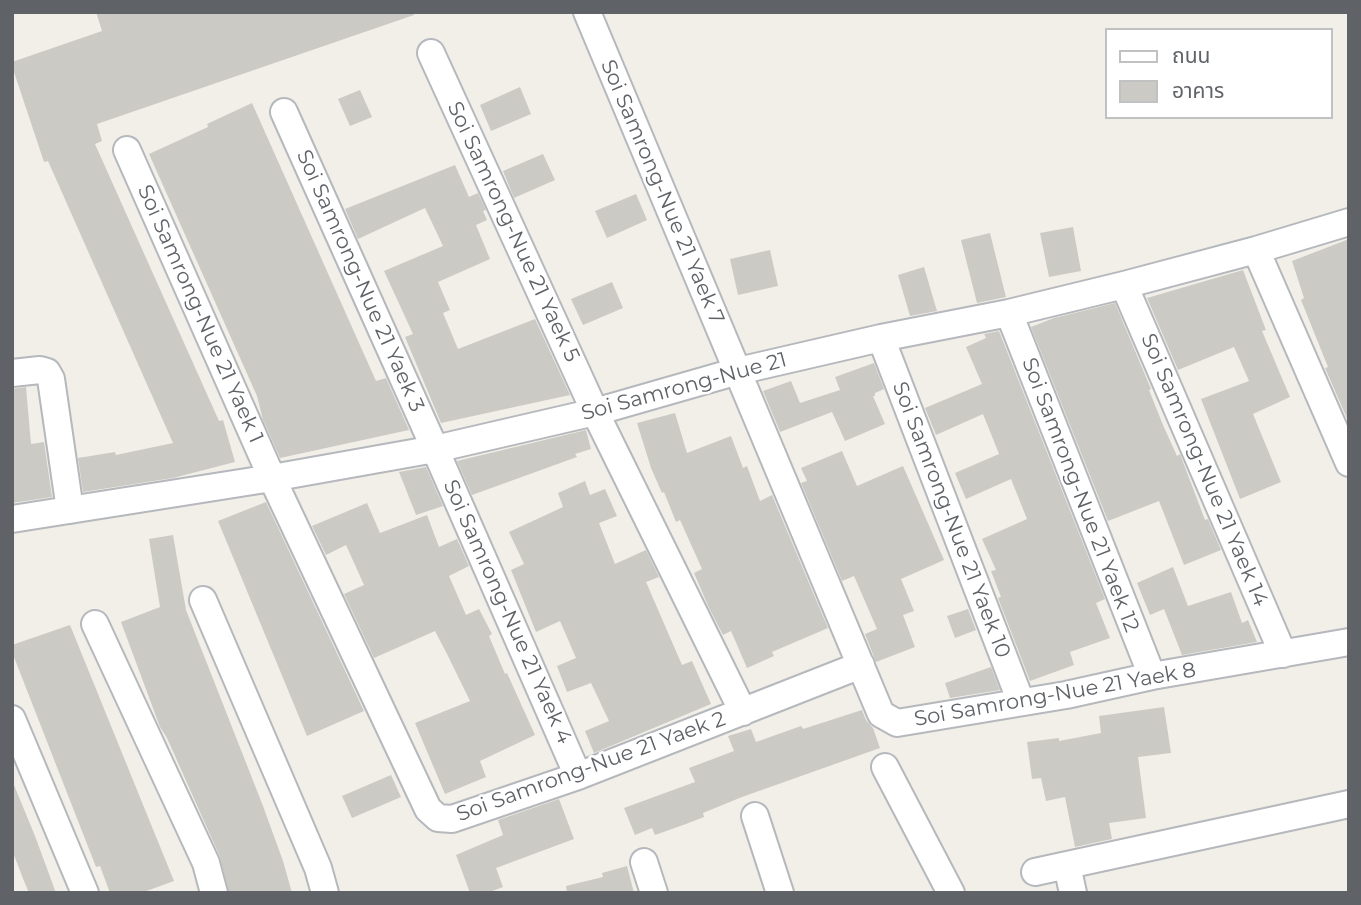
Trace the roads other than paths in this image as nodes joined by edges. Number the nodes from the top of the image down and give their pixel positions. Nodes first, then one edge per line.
1 (587, 12) edge
2 (431, 53) dead end
3 (284, 112) dead end
4 (127, 150) dead end
5 (1349, 222) edge
6 (1256, 250) junction
7 (1124, 285) junction
8 (1009, 313) junction
9 (881, 338) junction
10 (738, 371) junction
11 (12, 373) edge
12 (595, 412) junction
13 (435, 449) junction
14 (1349, 463) edge
15 (272, 478) junction
16 (70, 510) junction
17 (12, 519) edge
18 (203, 600) dead end
19 (95, 624) dead end
20 (1349, 642) edge
21 (1283, 654) junction
22 (861, 665) junction
23 (1152, 676) junction
24 (1021, 702) junction
25 (743, 712) junction
26 (12, 719) edge
27 (885, 767) dead end
28 (578, 776) junction
29 (1349, 804) edge
30 (755, 816) dead end
31 (644, 862) dead end
32 (1067, 865) junction
33 (1035, 872) dead end
34 (85, 893) edge
35 (215, 893) edge
36 (326, 893) edge
37 (654, 893) edge
38 (780, 893) edge
39 (951, 893) edge
40 (1073, 893) edge

1 - 10 street, Soi Samrong-Nue 21 Yaek 7
2 - 12 street, Soi Samrong-Nue 21 Yaek 5
3 - 13 street, Soi Samrong-Nue 21 Yaek 3
4 - 15 street, Soi Samrong-Nue 21 Yaek 1
5 - 6 street, Soi Samrong-Nue 21
6 - 7 street, Soi Samrong-Nue 21
6 - 14 street
7 - 8 street, Soi Samrong-Nue 21
7 - 21 street, Soi Samrong-Nue 21 Yaek 14
8 - 9 street, Soi Samrong-Nue 21
8 - 23 street, Soi Samrong-Nue 21 Yaek 12
9 - 10 street, Soi Samrong-Nue 21
9 - 24 street, Soi Samrong-Nue 21 Yaek 10
10 - 12 street, Soi Samrong-Nue 21
10 - 22 street, Soi Samrong-Nue 21 Yaek 8
11 - 16 street
12 - 13 street, Soi Samrong-Nue 21
12 - 25 street, Soi Samrong-Nue 21 Yaek 5
13 - 15 street, Soi Samrong-Nue 21
13 - 28 street, Soi Samrong-Nue 21 Yaek 4
15 - 16 street, Soi Samrong-Nue 21
15 - 28 street, Soi Samrong-Nue 21 Yaek 2
16 - 17 street, Soi Samrong-Nue 21
18 - 36 street
19 - 35 street
20 - 21 street, Soi Samrong-Nue 21 Yaek 8
21 - 23 street, Soi Samrong-Nue 21 Yaek 8
22 - 24 street, Soi Samrong-Nue 21 Yaek 8
22 - 25 street, Soi Samrong-Nue 21 Yaek 2
23 - 24 street, Soi Samrong-Nue 21 Yaek 8
25 - 28 street, Soi Samrong-Nue 21 Yaek 2
26 - 34 street
27 - 39 street
29 - 32 street
30 - 38 street
31 - 37 street
32 - 33 street
32 - 40 street

